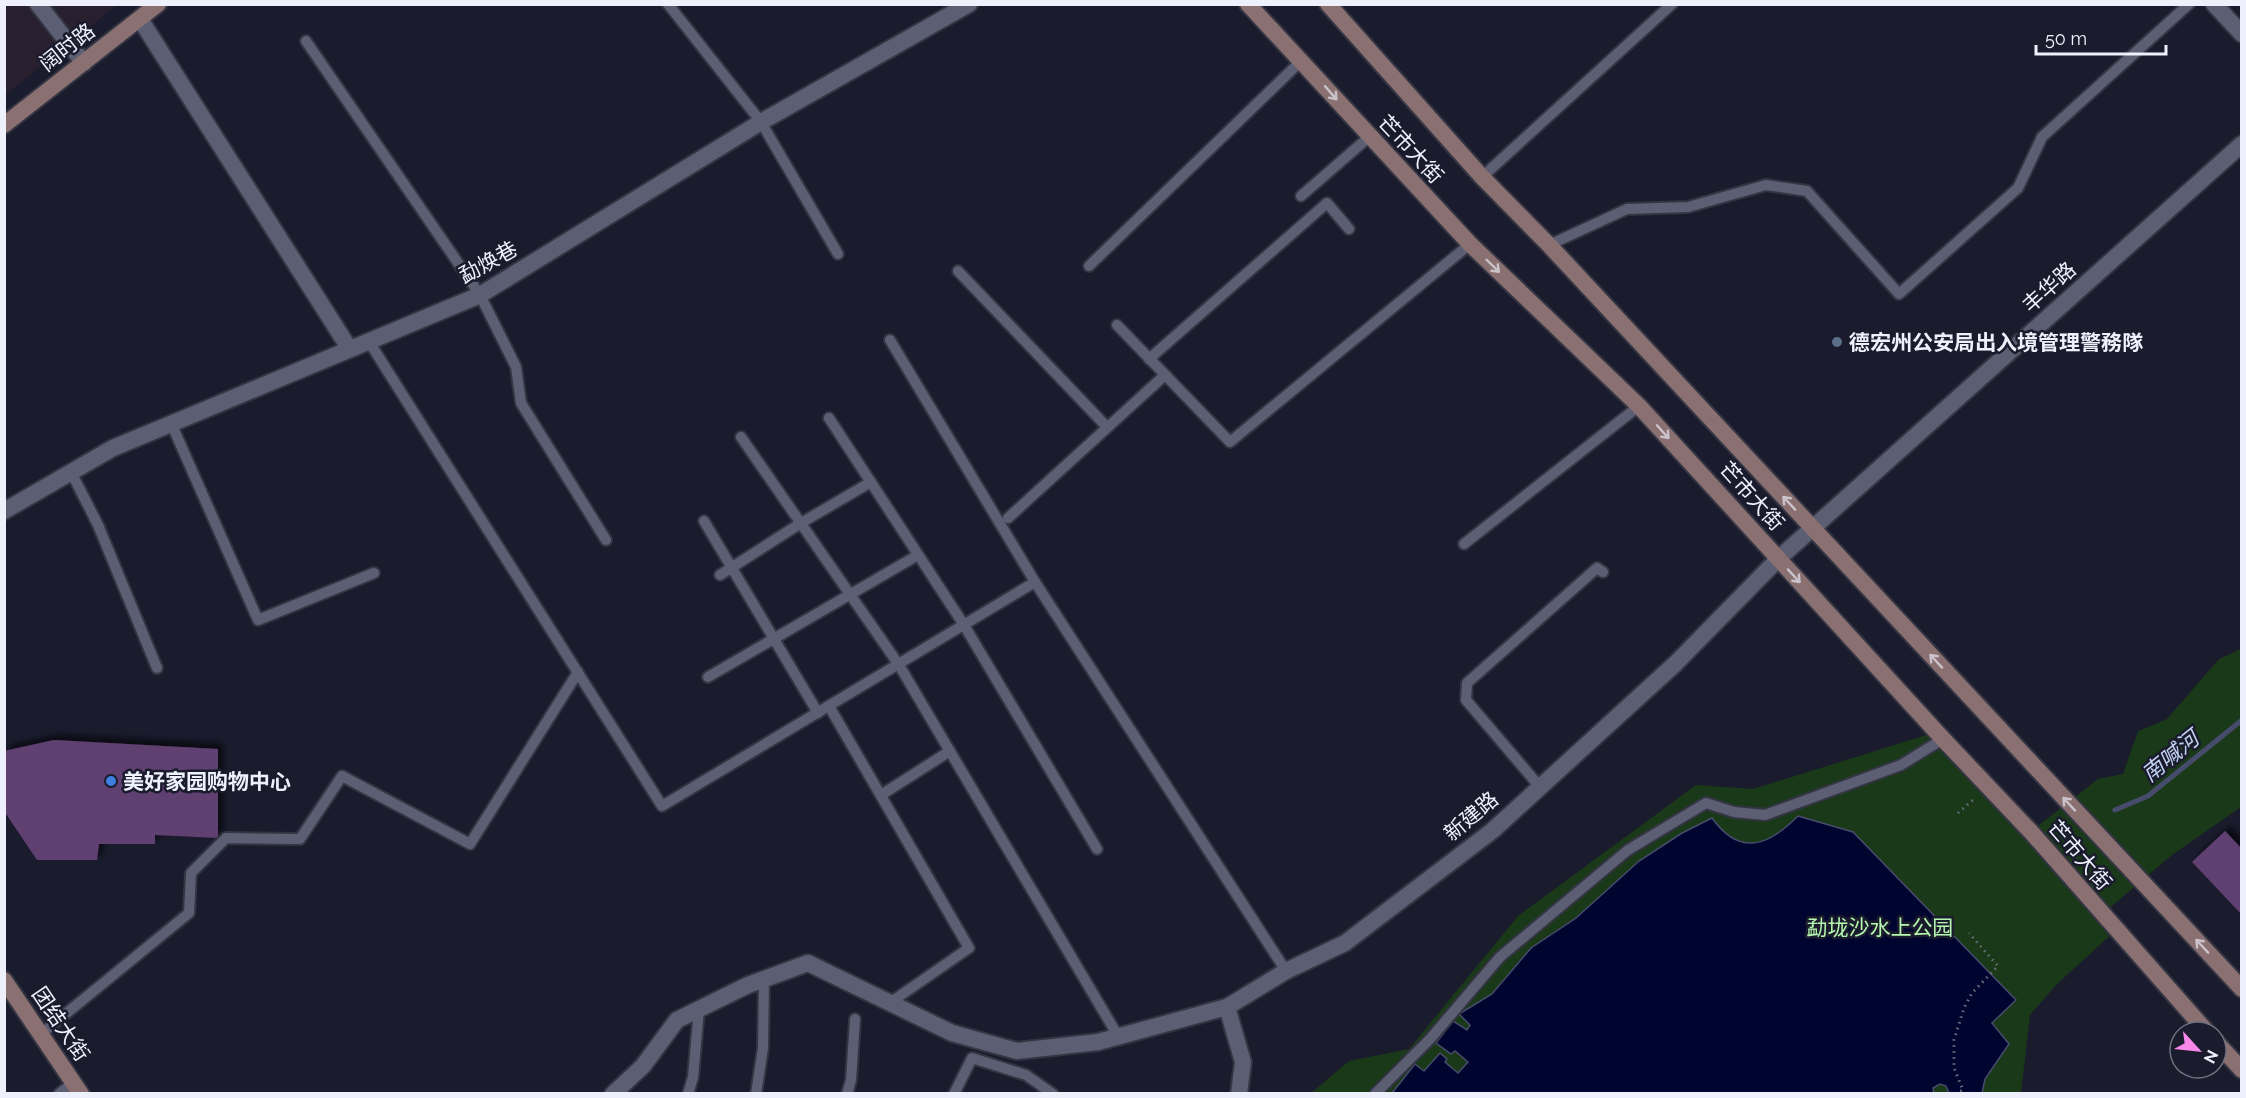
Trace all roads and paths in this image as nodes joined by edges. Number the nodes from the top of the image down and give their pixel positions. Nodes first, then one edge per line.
1 (39, 4) edge
2 (158, 4) edge
3 (668, 4) edge
4 (969, 4) edge
5 (1248, 4) edge
6 (1672, 4) edge
7 (2189, 4) edge
8 (2214, 4) edge
9 (1336, 7) edge
10 (140, 19) junction
11 (2241, 34) edge
12 (306, 41) dead end
13 (1302, 60) junction
14 (84, 63) junction
15 (761, 122) junction
16 (4, 125) edge
17 (1369, 137) junction
18 (2241, 144) edge
19 (1482, 177) junction
20 (1301, 196) dead end
21 (1349, 229) dead end
22 (1470, 244) junction
23 (1549, 245) junction
24 (838, 254) dead end
25 (1089, 266) dead end
26 (958, 271) dead end
27 (480, 295) junction
28 (1117, 325) dead end
29 (368, 340) junction
30 (890, 340) dead end
31 (349, 348) junction
32 (1149, 359) junction
33 (1165, 375) junction
34 (1639, 406) junction
35 (830, 418) dead end
36 (171, 423) junction
37 (1107, 428) junction
38 (741, 436) dead end
39 (71, 472) junction
40 (871, 482) junction
41 (4, 511) edge
42 (1008, 518) dead end
43 (704, 521) dead end
44 (801, 523) junction
45 (1813, 528) junction
46 (606, 540) dead end
47 (1464, 544) dead end
48 (918, 555) junction
49 (1778, 559) junction
50 (732, 567) junction
51 (1603, 572) dead end
52 (374, 573) dead end
53 (720, 574) dead end
54 (1035, 582) junction
55 (850, 594) junction
56 (964, 625) junction
57 (775, 638) junction
58 (899, 664) junction
59 (157, 668) dead end
60 (578, 672) junction
61 (708, 677) dead end
62 (829, 706) junction
63 (818, 713) junction
64 (1942, 739) junction
65 (950, 751) junction
66 (1987, 786) junction
67 (1540, 787) junction
68 (881, 795) junction
69 (1958, 813) dead end
70 (1096, 849) dead end
71 (1969, 933) dead end
72 (1286, 971) junction
73 (764, 979) junction
74 (4, 980) edge
75 (2241, 989) edge
76 (891, 1002) junction
77 (1227, 1007) junction
78 (699, 1009) junction
79 (855, 1020) dead end
80 (2196, 1020) edge
81 (41, 1034) junction
82 (1118, 1036) junction
83 (2228, 1055) edge
84 (2241, 1070) edge
85 (77, 1088) edge
86 (1049, 1092) edge
87 (59, 1094) edge
88 (612, 1094) edge
89 (688, 1094) edge
90 (756, 1094) edge
91 (847, 1094) edge
92 (954, 1094) edge
93 (1239, 1094) edge
94 (1375, 1094) edge
95 (1955, 1094) edge

1 - 14 street
2 - 10 main road, 阔时路
3 - 15 lane
4 - 15 street, 勐焕巷
5 - 13 main road, 芒市大街
6 - 19 lane
7 - 23 lane
8 - 11 street
9 - 19 main road, 芒市大街
10 - 14 main road, 阔时路
10 - 31 street
12 - 27 lane
13 -> 17 main road, 芒市大街
13 - 25 lane
14 - 16 main road, 阔时路
15 - 24 lane
15 - 27 street, 勐焕巷
17 - 20 lane
17 - 22 main road, 芒市大街
18 - 45 street, 丰华路
19 - 23 main road, 芒市大街
21 - 32 lane
22 - 33 lane
22 -> 34 main road, 芒市大街
45 -> 23 main road, 芒市大街
26 - 37 lane
27 - 29 street, 勐焕巷
27 - 46 lane
28 - 32 lane
29 - 31 street, 勐焕巷
29 - 60 lane
30 - 54 lane
31 - 36 street, 勐焕巷
32 - 33 lane
33 - 37 lane
34 - 47 lane
34 -> 49 main road, 芒市大街
35 - 40 lane
36 - 39 street, 勐焕巷
36 - 52 lane
37 - 42 lane
38 - 44 lane
39 - 41 street, 勐焕巷
39 - 59 lane
40 - 44 lane
40 - 48 lane
43 - 50 lane
44 - 50 lane
44 - 55 lane
45 - 49 street, 丰华路
75 -> 45 main road, 芒市大街
48 - 55 lane
48 - 56 lane
49 -> 64 main road, 芒市大街
49 - 67 street, 新建路
50 - 53 lane
50 - 57 lane
51 - 67 lane
54 - 56 lane
54 - 72 lane
55 - 57 lane
55 - 58 lane
56 - 58 lane
56 - 70 lane
57 - 61 lane
57 - 63 lane
58 - 62 lane
58 - 65 lane
60 - 63 lane
60 - 81 lane
62 - 63 lane
62 - 68 lane
64 - 66 main road, 芒市大街
64 - 94 lane
65 - 68 lane
65 - 82 lane
66 - 69 path
66 - 80 main road, 芒市大街
67 - 72 street, 新建路
68 - 76 lane
71 - 95 path
72 - 77 street, 新建路
73 - 76 street, 新建路
73 - 78 street, 新建路
73 - 90 lane
74 - 81 main road, 团结大街
76 - 82 street, 新建路
77 - 82 street, 新建路
77 - 93 street
78 - 88 street, 新建路
78 - 89 lane
79 - 91 lane
81 - 85 main road, 团结大街
83 - 84 main road
85 - 87 lane
86 - 92 lane

